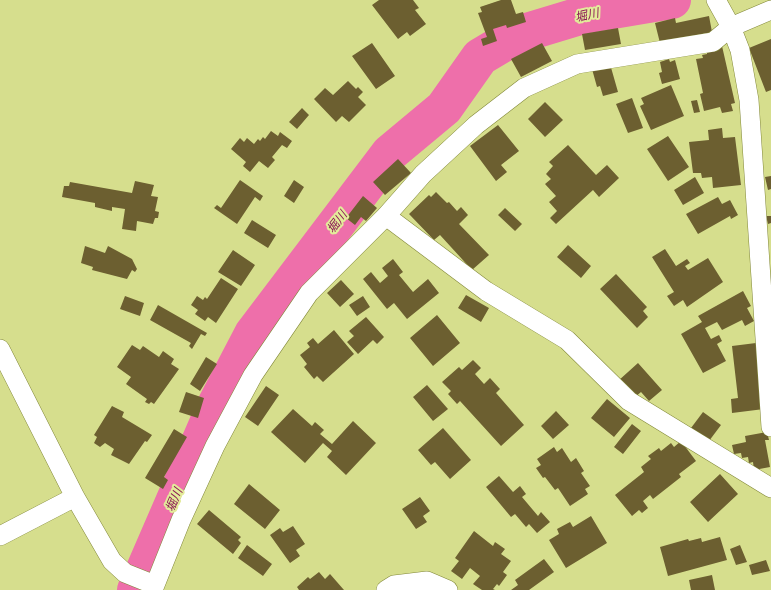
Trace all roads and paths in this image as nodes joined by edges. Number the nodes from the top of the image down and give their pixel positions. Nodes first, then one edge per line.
1 (717, 3) edge
2 (771, 10) edge
3 (730, 27) junction
4 (386, 216) junction
5 (764, 234) edge
6 (0, 348) edge
7 (771, 427) edge
8 (771, 488) edge
9 (75, 497) junction
10 (0, 536) edge
11 (153, 586) edge
12 (386, 590) edge
13 (448, 590) edge

1 - 3 street
2 - 3 street
3 - 4 street
3 - 5 street
4 - 8 street
4 - 11 street
5 - 7 street
6 - 9 street
9 - 10 street
9 - 11 street
12 - 13 street

